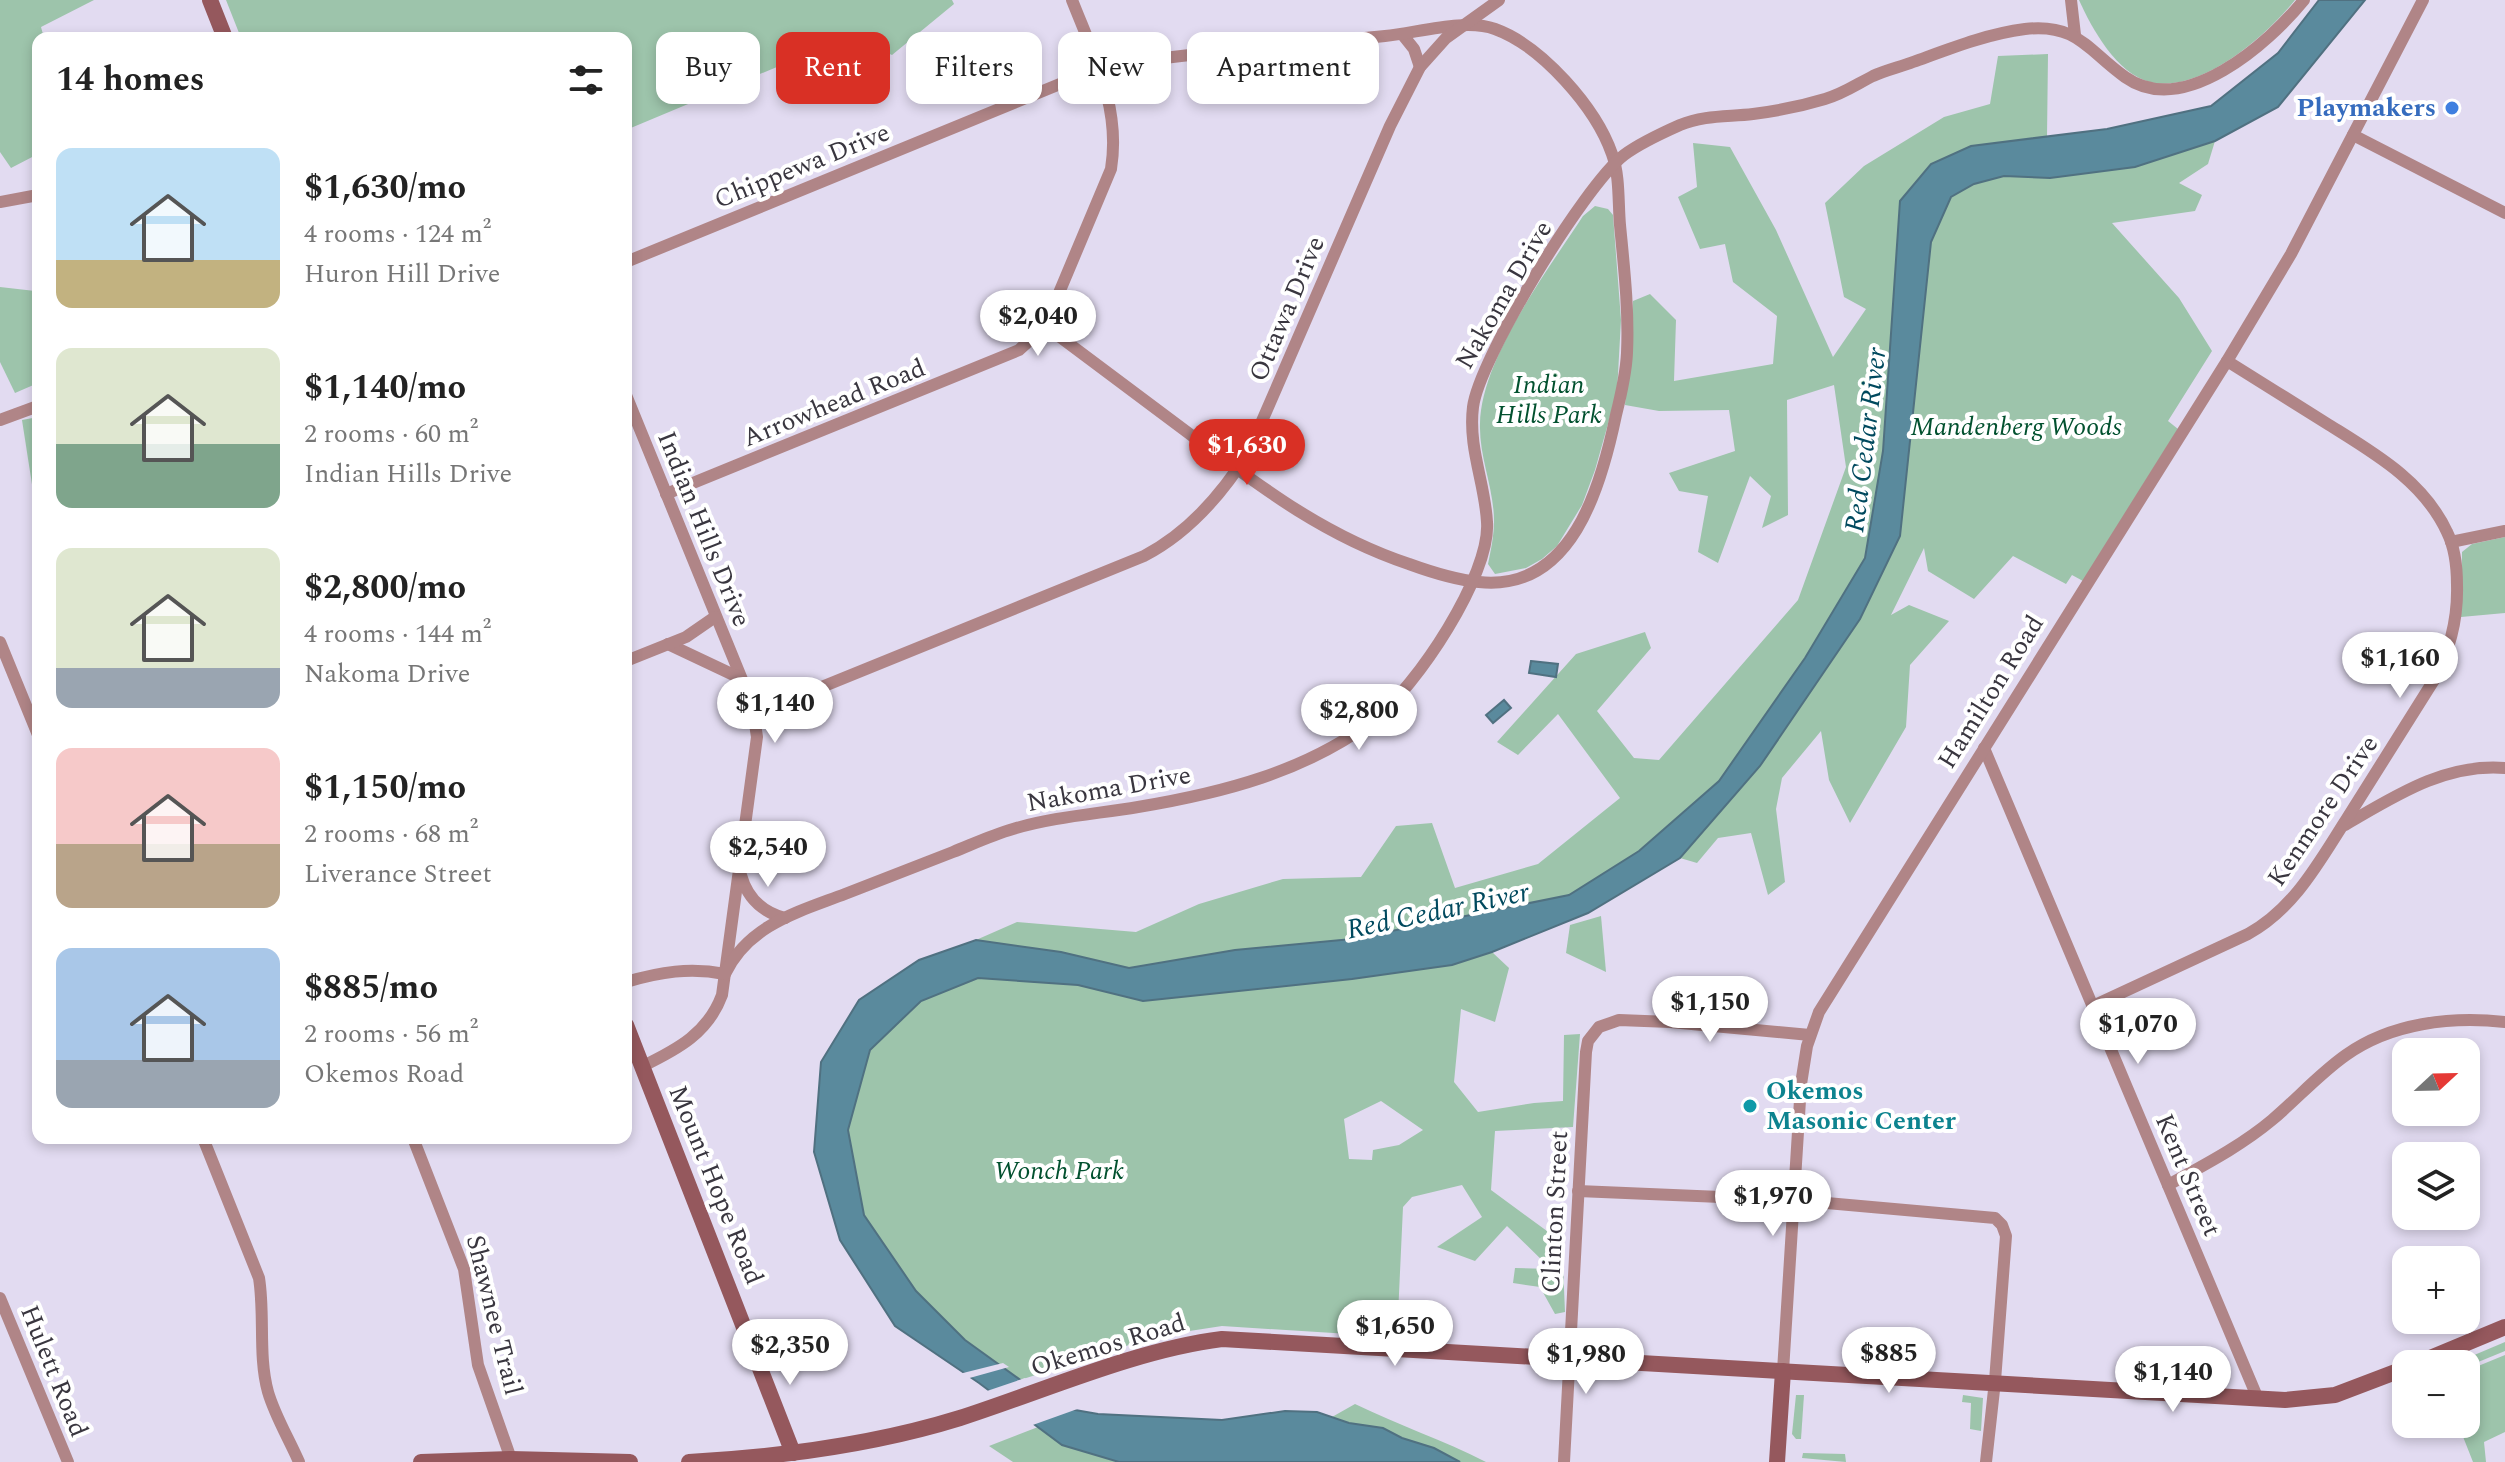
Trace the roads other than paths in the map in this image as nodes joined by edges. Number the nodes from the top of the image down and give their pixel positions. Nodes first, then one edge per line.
1 (210, 0) edge
2 (1072, 0) edge
3 (1499, 0) edge
4 (2071, 0) edge
5 (2304, 0) edge
6 (2423, 0) edge
7 (1464, 25) junction
8 (223, 32) edge
9 (1085, 32) edge
10 (1402, 34) junction
11 (2075, 35) junction
12 (1171, 56) edge
13 (1420, 67) junction
14 (1058, 85) edge
15 (1109, 104) edge
16 (2353, 135) junction
17 (1615, 164) junction
18 (32, 196) edge
19 (0, 202) edge
20 (2505, 213) edge
21 (632, 260) edge
22 (1044, 325) junction
23 (2227, 361) junction
24 (32, 408) edge
25 (632, 410) edge
26 (0, 420) edge
27 (1238, 470) junction
28 (666, 494) junction
29 (2505, 531) edge
30 (2451, 542) junction
31 (1471, 581) junction
32 (715, 617) junction
33 (0, 642) edge
34 (668, 644) junction
35 (632, 659) edge
36 (740, 678) junction
37 (755, 714) junction
38 (32, 720) edge
39 (1984, 748) junction
40 (2505, 768) edge
41 (2370, 783) junction
42 (2395, 797) junction
43 (2342, 827) junction
44 (741, 872) junction
45 (785, 918) junction
46 (725, 974) junction
47 (632, 981) edge
48 (2093, 1006) junction
49 (2505, 1022) edge
50 (1810, 1035) junction
51 (632, 1039) edge
52 (643, 1066) junction
53 (205, 1144) edge
54 (415, 1144) edge
55 (2168, 1185) junction
56 (1578, 1191) junction
57 (1793, 1200) junction
58 (0, 1298) edge
59 (2505, 1327) edge
60 (2450, 1350) edge
61 (1570, 1358) junction
62 (1783, 1371) junction
63 (2392, 1373) edge
64 (1995, 1381) junction
65 (2258, 1399) junction
66 (793, 1453) junction
67 (511, 1459) junction
68 (68, 1462) edge
69 (299, 1462) edge
70 (421, 1462) edge
71 (630, 1462) edge
72 (689, 1462) edge
73 (1564, 1462) edge
74 (1777, 1462) edge
75 (1986, 1462) edge

1 - 8 main road
2 - 9 street, Arrowhead Road
3 - 7 street, Ottawa Drive
4 - 11 street
5 - 11 street
6 - 16 street, Hamilton Road
7 - 10 street, Chippewa Drive
7 - 13 street, Ottawa Drive
7 - 17 street
10 - 12 street, Chippewa Drive
10 - 13 street
11 - 17 street, Nakoma Drive
13 - 27 street, Ottawa Drive
14 - 21 street, Chippewa Drive
15 - 22 street, Arrowhead Road
16 - 20 street
16 - 23 street, Hamilton Road
17 - 31 street, Nakoma Drive
17 - 31 street
18 - 19 street
22 - 27 street
22 - 28 street, Arrowhead Road
23 - 30 street, Kenmore Drive
23 - 39 street, Hamilton Road
24 - 26 street
25 - 28 street, Indian Hills Drive
27 - 31 street
27 - 37 street, Ottawa Drive
28 - 32 street, Indian Hills Drive
29 - 30 street
30 - 41 street, Kenmore Drive
31 - 45 street, Nakoma Drive
32 - 34 street
32 - 36 street, Indian Hills Drive
33 - 38 street
34 - 35 street
34 - 36 street
36 - 37 street, Indian Hills Drive
37 - 44 street, Indian Hills Drive
39 - 48 street, Kent Street
39 - 50 street, Hamilton Road
40 - 42 street
41 - 42 street
41 - 43 street, Kenmore Drive
42 - 43 street
43 - 48 street, Kenmore Drive
44 - 45 street
44 - 46 street, Indian Hills Drive
45 - 46 street, Nakoma Drive
46 - 47 street
46 - 52 street, Indian Hills Drive
48 - 55 street, Kent Street
49 - 55 street
50 - 56 street, Clinton Street
50 - 57 street, Hamilton Road
51 - 52 main road, Mount Hope Road
52 - 66 main road, Mount Hope Road
53 - 69 street
54 - 67 street, Shawnee Trail
55 - 65 street, Kent Street
56 - 57 street
56 - 61 street, Clinton Street
57 - 62 street, Hamilton Road
57 - 64 street
58 - 68 street, Hulett Road
59 - 60 main road
61 - 62 main road, Okemos Road
61 - 66 main road, Okemos Road
61 - 73 street, Clinton Street
62 - 64 main road, Okemos Road
62 - 74 main road, Hamilton Road
63 - 65 main road, Okemos Road
64 - 65 main road, Okemos Road
64 - 75 street
66 - 72 main road, Okemos Road
67 - 70 main road
67 - 71 main road

